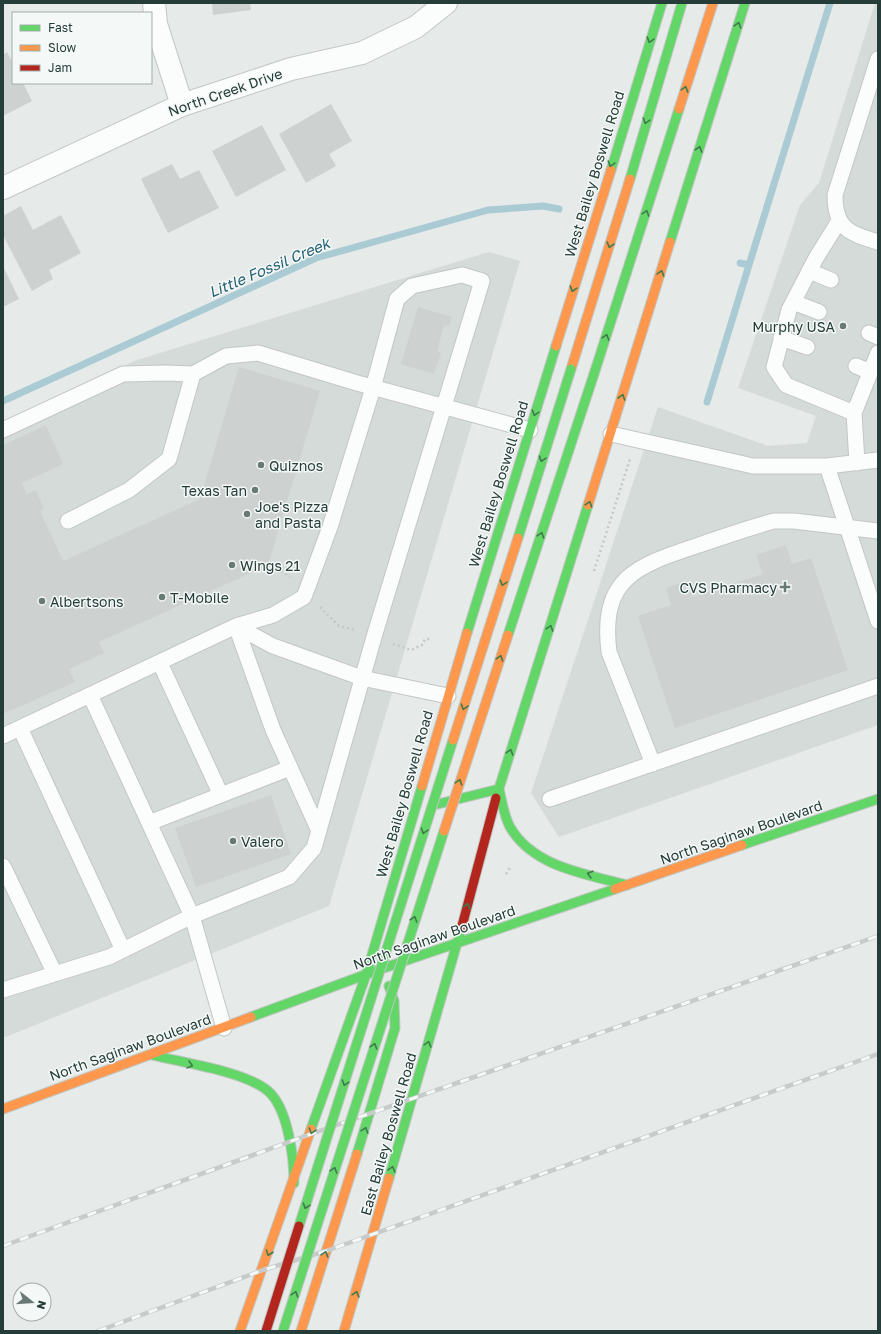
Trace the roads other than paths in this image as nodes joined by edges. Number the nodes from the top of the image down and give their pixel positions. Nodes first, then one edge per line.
1 (154, 3) edge
2 (446, 3) edge
3 (662, 3) edge
4 (682, 3) edge
5 (713, 3) edge
6 (744, 3) edge
7 (878, 59) edge
8 (182, 105) junction
9 (3, 188) edge
10 (839, 221) junction
11 (878, 242) edge
12 (809, 271) junction
13 (831, 280) dead end
14 (793, 302) junction
15 (819, 312) dead end
16 (781, 338) junction
17 (807, 347) dead end
18 (878, 353) edge
19 (856, 366) dead end
20 (871, 372) junction
21 (193, 374) junction
22 (373, 388) junction
23 (443, 406) junction
24 (854, 413) junction
25 (3, 430) edge
26 (530, 430) junction
27 (611, 434) junction
28 (878, 460) edge
29 (857, 463) junction
30 (827, 466) junction
31 (68, 521) dead end
32 (847, 527) junction
33 (878, 531) edge
34 (878, 621) edge
35 (236, 626) junction
36 (160, 663) junction
37 (362, 678) junction
38 (878, 686) edge
39 (90, 695) junction
40 (448, 696) junction
41 (20, 728) junction
42 (3, 736) edge
43 (653, 764) junction
44 (290, 768) junction
45 (499, 789) junction
46 (221, 795) junction
47 (550, 799) dead end
48 (878, 799) edge
49 (414, 810) junction
50 (149, 824) junction
51 (319, 831) junction
52 (3, 866) edge
53 (627, 885) junction
54 (192, 916) junction
55 (457, 944) junction
56 (123, 950) junction
57 (380, 968) junction
58 (55, 974) junction
59 (366, 975) junction
60 (3, 990) edge
61 (224, 1028) junction
62 (152, 1055) junction
63 (3, 1109) edge
64 (294, 1183) junction
65 (240, 1331) edge
66 (266, 1331) edge
67 (283, 1331) edge
68 (301, 1331) edge
69 (344, 1331) edge

1 - 8 street
2 - 8 street, North Creek Drive
3 -> 26 main road, West Bailey Boswell Road
4 -> 57 main road, West Bailey Boswell Road, bridge
67 -> 5 main road, bridge
27 -> 6 main road
7 - 10 lane
8 - 9 street, North Creek Drive
10 - 11 lane
10 - 12 lane
12 - 13 lane
12 - 14 lane
14 - 15 lane
14 - 16 lane
16 - 17 lane
16 - 24 lane
18 - 20 lane
19 - 20 lane
20 - 24 lane
21 - 22 lane
21 - 25 lane
21 - 31 lane
22 - 23 lane
22 - 23 lane
22 - 35 lane
23 - 26 lane
23 - 37 lane
24 - 29 lane
26 - 40 main road, West Bailey Boswell Road
27 - 30 lane
45 -> 27 main road
28 - 29 lane
29 - 30 lane
30 - 32 lane
32 - 33 lane
32 - 34 lane
32 - 43 lane
35 - 36 lane
35 - 37 lane
35 - 44 lane
36 - 39 lane
36 - 46 lane
37 - 40 lane
37 - 51 lane
38 - 43 lane
39 - 41 lane
39 - 50 lane
40 - 49 main road, West Bailey Boswell Road
41 - 42 lane
41 - 56 lane
43 - 47 lane
44 - 46 lane
44 - 51 lane
45 - 49 main road
53 -> 45 main road
55 -> 45 main road
46 - 50 lane
48 - 53 main road, North Saginaw Boulevard
49 - 59 main road, West Bailey Boswell Road
50 - 54 lane
51 - 54 lane
52 - 58 lane
53 - 55 main road, North Saginaw Boulevard
54 - 56 lane
54 - 61 lane
55 - 57 main road, North Saginaw Boulevard
69 -> 55 main road, East Bailey Boswell Road
56 - 58 lane
57 - 59 main road, North Saginaw Boulevard
57 -> 66 main road, bridge
68 -> 57 main road
58 - 60 lane
59 - 61 main road, North Saginaw Boulevard
59 -> 64 main road
61 - 62 main road, North Saginaw Boulevard
62 - 63 main road, North Saginaw Boulevard
62 -> 64 main road
64 -> 65 main road

